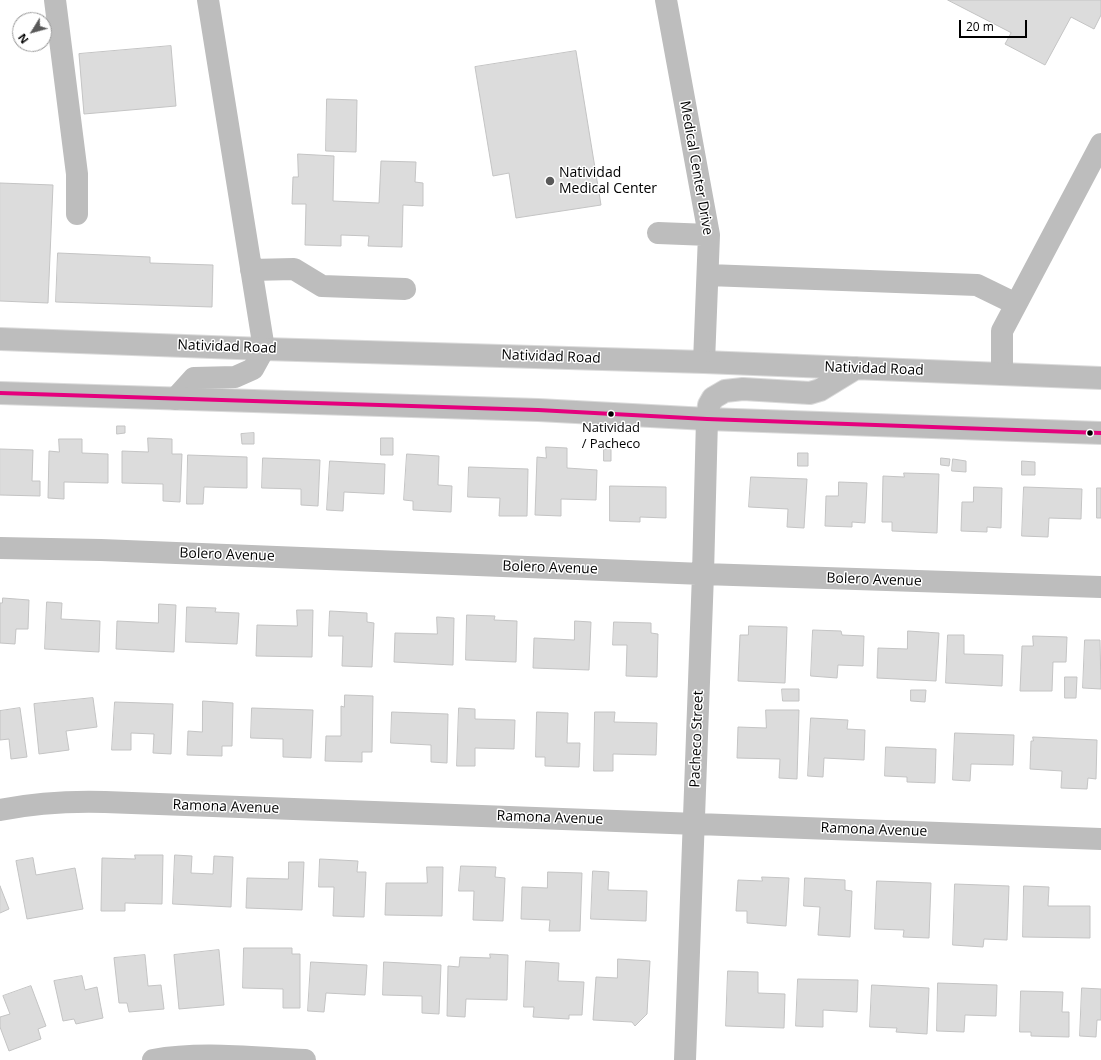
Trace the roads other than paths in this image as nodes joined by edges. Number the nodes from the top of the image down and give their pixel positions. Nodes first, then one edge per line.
1 (55, 0) edge
2 (208, 0) edge
3 (666, 0) edge
4 (1101, 144) edge
5 (77, 214) dead end
6 (658, 233) dead end
7 (709, 235) junction
8 (251, 270) junction
9 (708, 275) junction
10 (405, 289) dead end
11 (1016, 304) junction
12 (0, 339) edge
13 (264, 349) junction
14 (704, 362) junction
15 (856, 368) junction
16 (1002, 374) junction
17 (1101, 378) edge
18 (0, 393) edge
19 (175, 399) junction
20 (707, 418) junction
21 (1101, 433) edge
22 (0, 548) edge
23 (703, 574) junction
24 (1101, 587) edge
25 (0, 810) edge
26 (694, 823) junction
27 (1101, 839) edge
28 (153, 1060) edge
29 (305, 1060) edge
30 (685, 1060) edge

1 - 5 street
2 - 8 street
3 - 7 street, Medical Center Drive
4 - 11 street
6 - 7 street
7 - 9 street, Medical Center Drive
8 - 10 street
8 - 13 street
9 - 11 street
9 - 14 street, Medical Center Drive
11 - 16 street
12 - 13 street, Natividad Road
13 - 14 street, Natividad Road
13 - 19 street
14 - 15 street, Natividad Road
15 - 16 street, Natividad Road
15 - 20 street, Pacheco Street
16 - 17 street, Natividad Road
18 - 19 street
19 - 20 street
20 - 21 street
20 - 23 street, Pacheco Street
22 - 23 street, Bolero Avenue
23 - 24 street, Bolero Avenue
23 - 26 street, Pacheco Street
25 - 26 street, Ramona Avenue
26 - 27 street, Ramona Avenue
26 - 30 street, Pacheco Street
28 - 29 street

